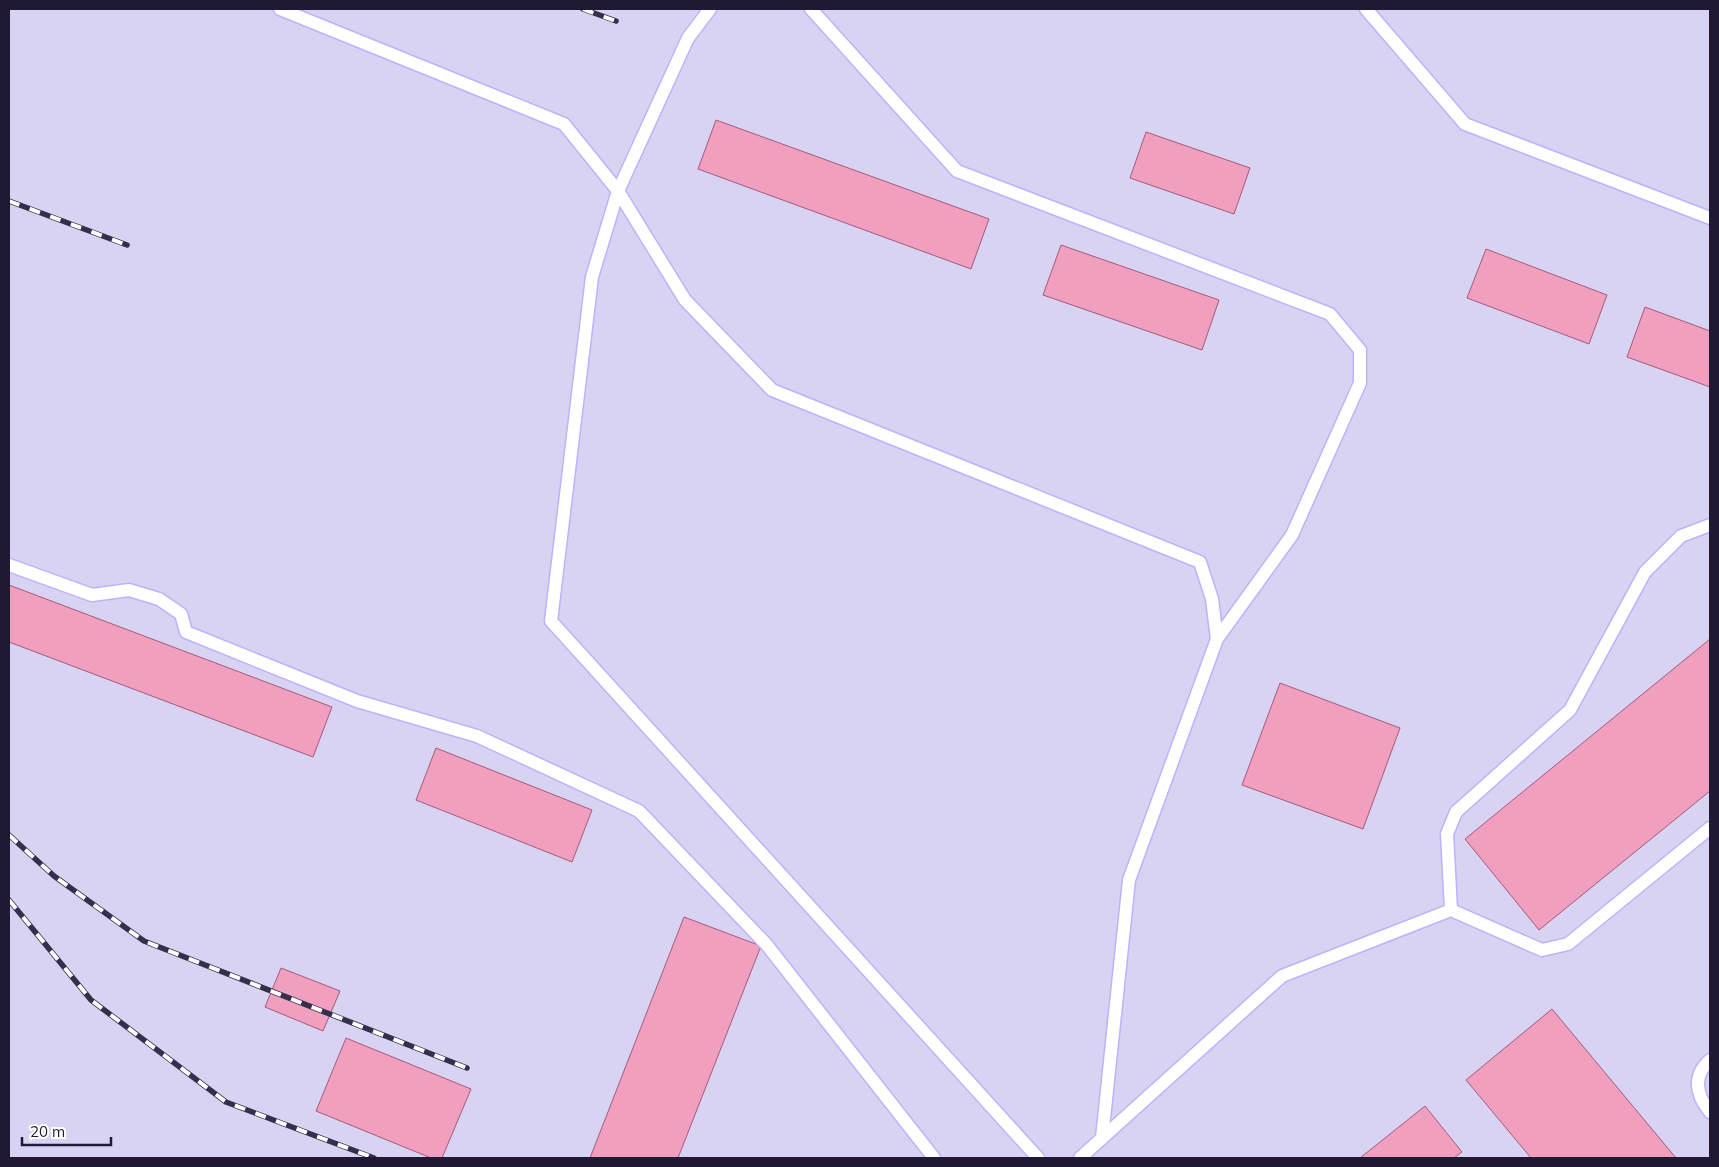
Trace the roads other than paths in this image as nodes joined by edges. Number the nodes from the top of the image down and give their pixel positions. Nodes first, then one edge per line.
1 (280, 9) edge
2 (710, 9) edge
3 (811, 9) edge
4 (1366, 9) edge
5 (618, 192) junction
6 (1710, 218) edge
7 (1710, 526) edge
8 (9, 565) edge
9 (1217, 639) junction
10 (1710, 828) edge
11 (1451, 910) junction
12 (1710, 1060) edge
13 (1710, 1112) edge
14 (1102, 1138) junction
15 (934, 1158) edge
16 (1038, 1158) edge
17 (1080, 1158) edge

1 - 5 lane
2 - 5 lane
3 - 9 lane
4 - 6 lane
5 - 9 lane
5 - 16 lane
7 - 11 lane
8 - 15 lane
9 - 14 lane
10 - 11 lane
11 - 14 lane
12 - 13 lane
14 - 17 lane

